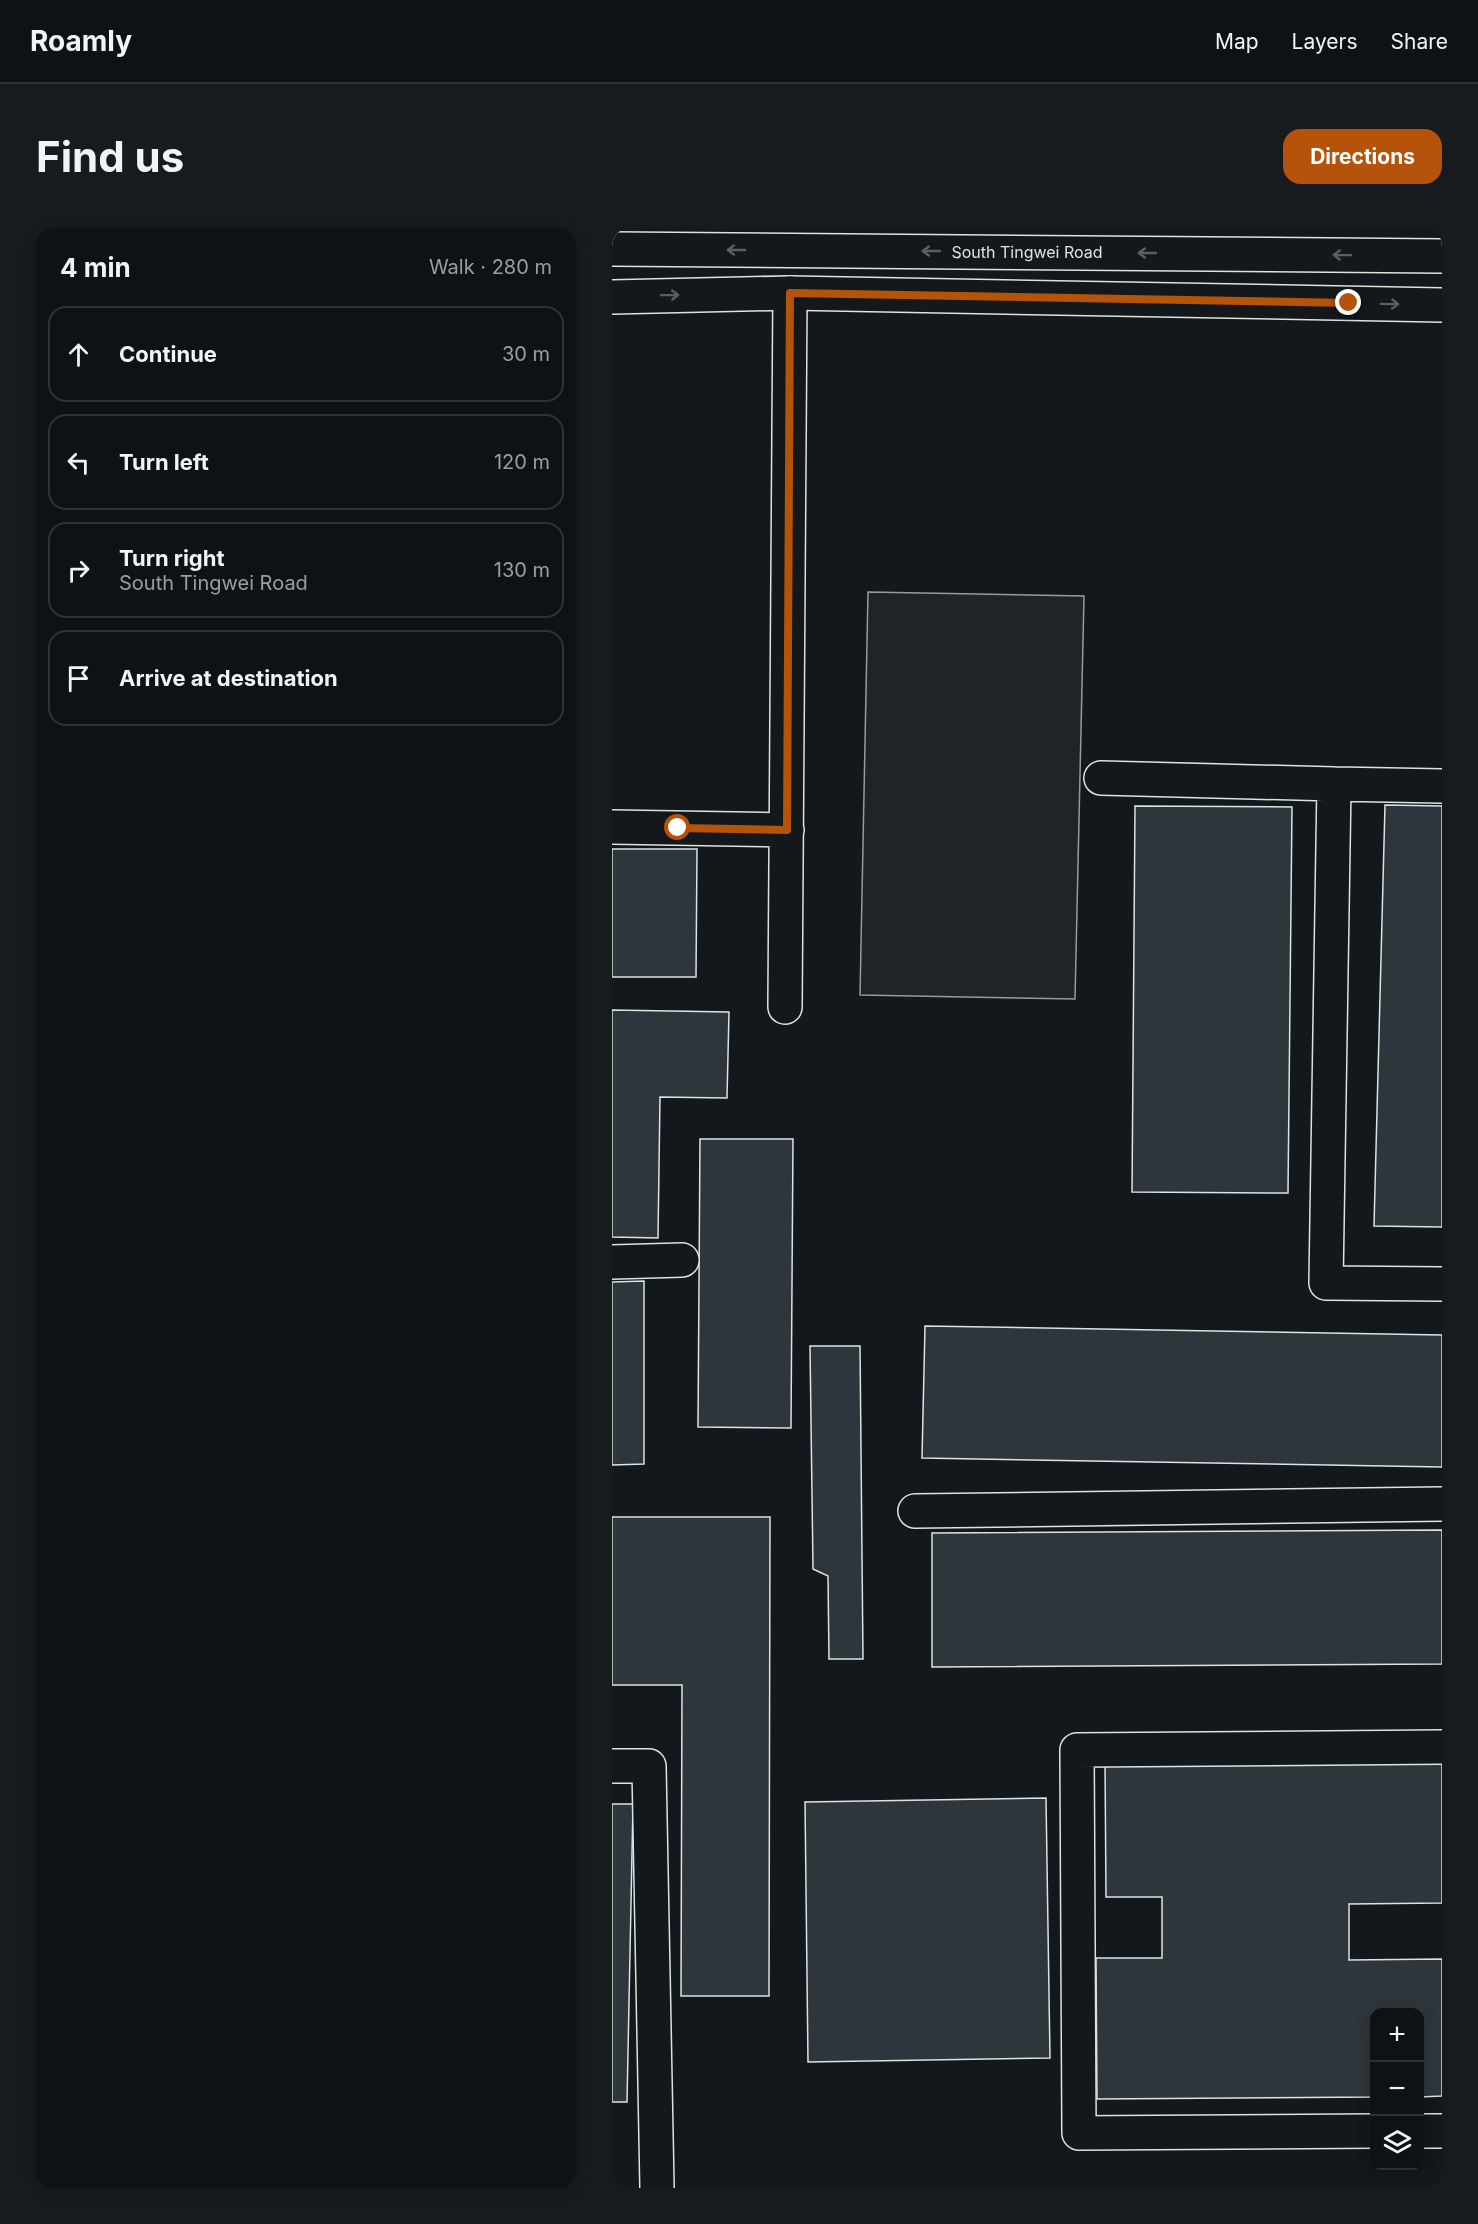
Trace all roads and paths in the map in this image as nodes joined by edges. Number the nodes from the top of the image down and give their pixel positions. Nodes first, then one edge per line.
1 (612, 249) edge
2 (1442, 256) edge
3 (790, 293) junction
4 (612, 297) edge
5 (1442, 305) edge
6 (1101, 778) dead end
7 (1334, 784) junction
8 (1442, 786) edge
9 (612, 827) edge
10 (787, 830) junction
11 (785, 1007) dead end
12 (682, 1260) dead end
13 (612, 1262) edge
14 (1442, 1284) edge
15 (1442, 1504) edge
16 (915, 1511) dead end
17 (1442, 1747) edge
18 (612, 1766) edge
19 (1370, 2131) edge
20 (1424, 2131) edge
21 (1442, 2131) edge
22 (657, 2188) edge

2 -> 1 main road, South Tingwei Road
4 -> 3 main road
3 -> 5 main road
3 - 10 main road
6 - 7 main road
7 - 8 main road
7 - 14 main road
9 - 10 main road
10 - 11 main road
12 - 13 main road
15 - 16 main road
17 - 19 main road
18 - 22 main road
20 - 21 main road

